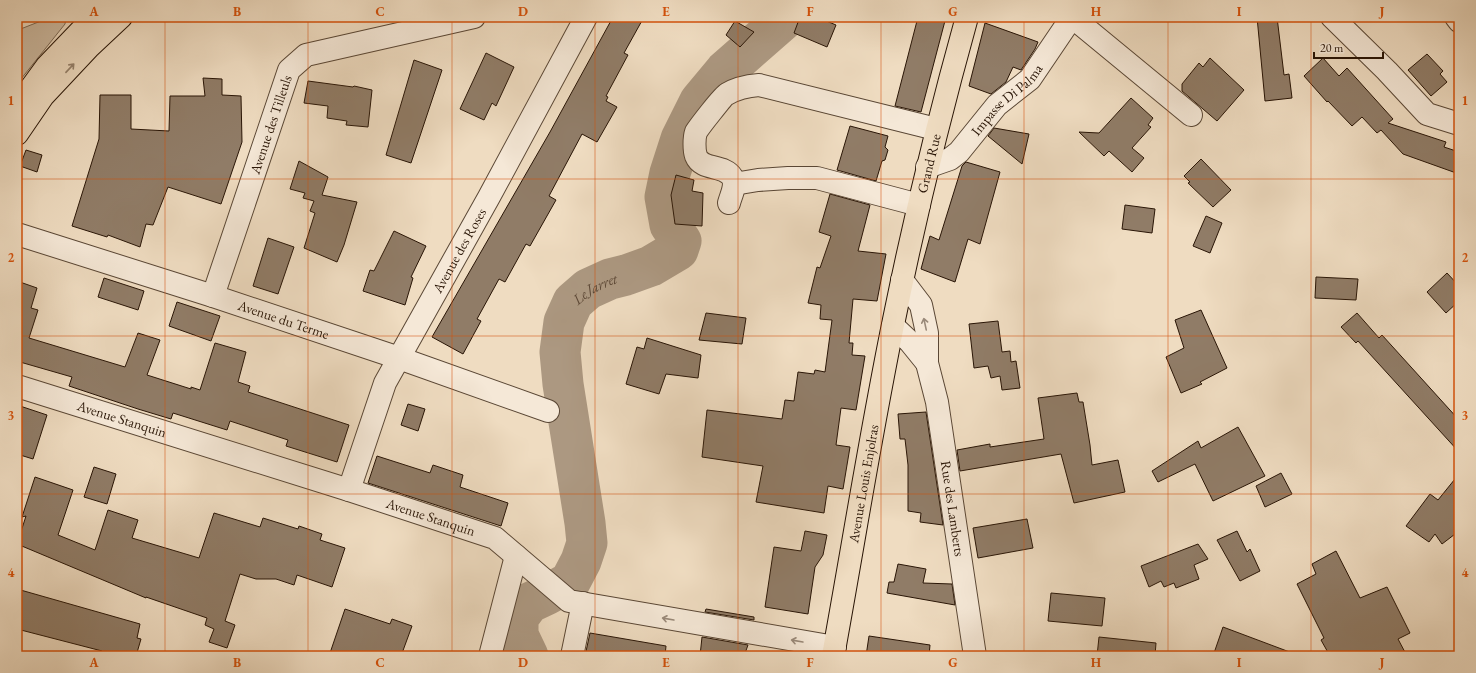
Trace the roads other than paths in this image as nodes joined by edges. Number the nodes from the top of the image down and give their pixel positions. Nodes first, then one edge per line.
1 (94, 17) edge
2 (120, 17) edge
3 (474, 17) edge
4 (586, 17) edge
5 (966, 17) edge
6 (1072, 17) edge
7 (1332, 17) edge
8 (1456, 17) edge
9 (1459, 21) edge
10 (17, 107) edge
11 (1191, 115) dead end
12 (1459, 124) edge
13 (936, 129) junction
14 (17, 134) edge
15 (927, 166) junction
16 (919, 205) junction
17 (17, 234) edge
18 (902, 280) junction
19 (213, 296) junction
20 (894, 318) junction
21 (399, 358) junction
22 (927, 363) junction
23 (17, 386) edge
24 (548, 411) dead end
25 (350, 490) junction
26 (516, 556) junction
27 (580, 603) junction
28 (834, 652) edge
29 (490, 656) edge
30 (572, 656) edge
31 (975, 656) edge

1 - 10 main road
14 -> 2 main road
3 - 19 street, Avenue des Tilleuls
4 - 21 street, Avenue des Roses
5 - 13 main road, Grand Rue
6 - 11 street
6 - 15 street, Impasse Di Palma
7 - 12 street
8 - 9 street
13 - 15 main road, Grand Rue
13 - 16 street
15 - 16 main road, Grand Rue
16 - 18 main road, Grand Rue
17 - 19 street, Avenue du Terme
18 - 20 main road, Grand Rue
22 -> 18 street, Rue des Lamberts
19 - 21 street, Avenue du Terme
20 - 22 street, Rue des Lamberts
20 - 28 main road, Avenue Louis Enjolras
21 - 24 street, Avenue du Terme
21 - 25 street, Avenue des Roses
22 - 31 street, Rue des Lamberts
23 - 25 street, Avenue Stanquin
25 - 26 street, Avenue Stanquin
26 - 27 street, Avenue Stanquin
26 - 29 street
28 -> 27 street
27 - 30 street

